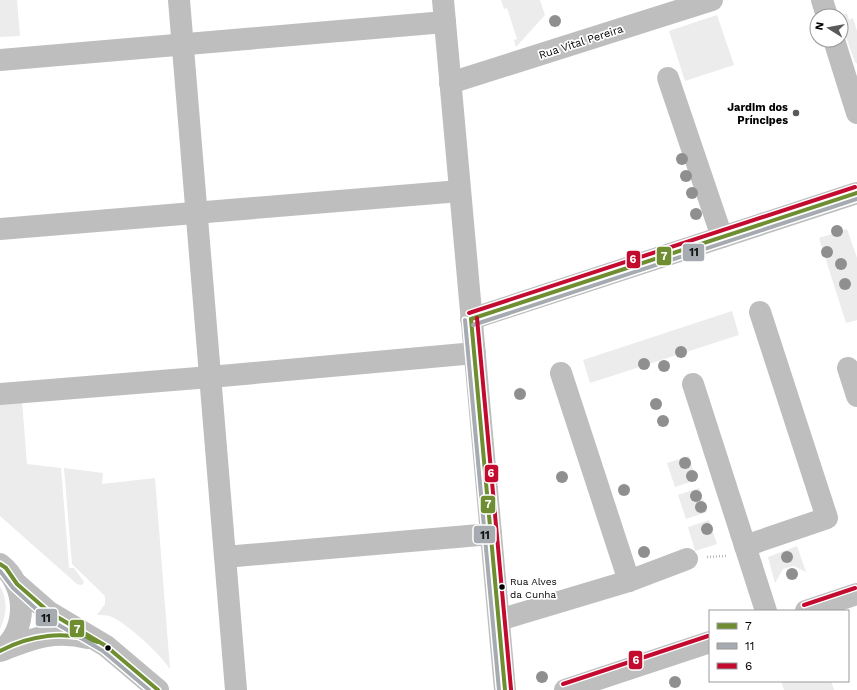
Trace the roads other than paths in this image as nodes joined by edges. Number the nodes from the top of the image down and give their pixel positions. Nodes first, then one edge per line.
1 (179, 0) edge
2 (443, 0) edge
3 (712, 0) edge
4 (445, 22) junction
5 (182, 44) junction
6 (837, 48) edge
7 (0, 60) edge
8 (668, 78) dead end
9 (450, 83) junction
10 (857, 113) edge
11 (460, 191) junction
12 (857, 193) edge
13 (197, 213) junction
14 (0, 229) edge
15 (722, 237) junction
16 (760, 312) dead end
17 (472, 319) junction
18 (475, 353) junction
19 (848, 368) dead end
20 (562, 373) dead end
21 (210, 377) junction
22 (693, 384) dead end
23 (0, 394) edge
24 (857, 396) edge
25 (491, 534) junction
26 (745, 546) junction
27 (225, 557) junction
28 (687, 559) road end
29 (0, 564) edge
30 (629, 581) junction
31 (17, 584) junction
32 (857, 594) edge
33 (766, 610) edge
34 (809, 610) edge
35 (498, 620) junction
36 (709, 642) edge
37 (106, 646) junction
38 (1, 650) edge
39 (158, 690) edge
40 (236, 690) edge
41 (505, 690) edge
42 (565, 690) edge

1 - 5 street
2 - 4 street
3 - 9 street, Rua Vital Pereira
4 - 5 street
4 - 9 street
5 - 7 street
5 - 13 street
6 - 10 street
8 - 15 street
9 - 11 street
11 - 13 street
11 - 17 street
12 - 15 street
13 - 14 street
13 - 21 street
15 - 17 street
16 - 26 street
17 - 18 street
18 - 21 street
18 - 25 street
19 - 24 street
20 - 30 street
21 - 23 street
21 - 27 street
22 - 26 street
25 - 27 street
25 - 35 street
26 - 33 street
27 - 40 street
28 - 30 street
29 - 31 street
30 - 35 street
31 - 37 street
31 - 38 street
32 - 34 street
35 - 41 street
36 - 42 street
37 - 38 street
37 - 39 street

